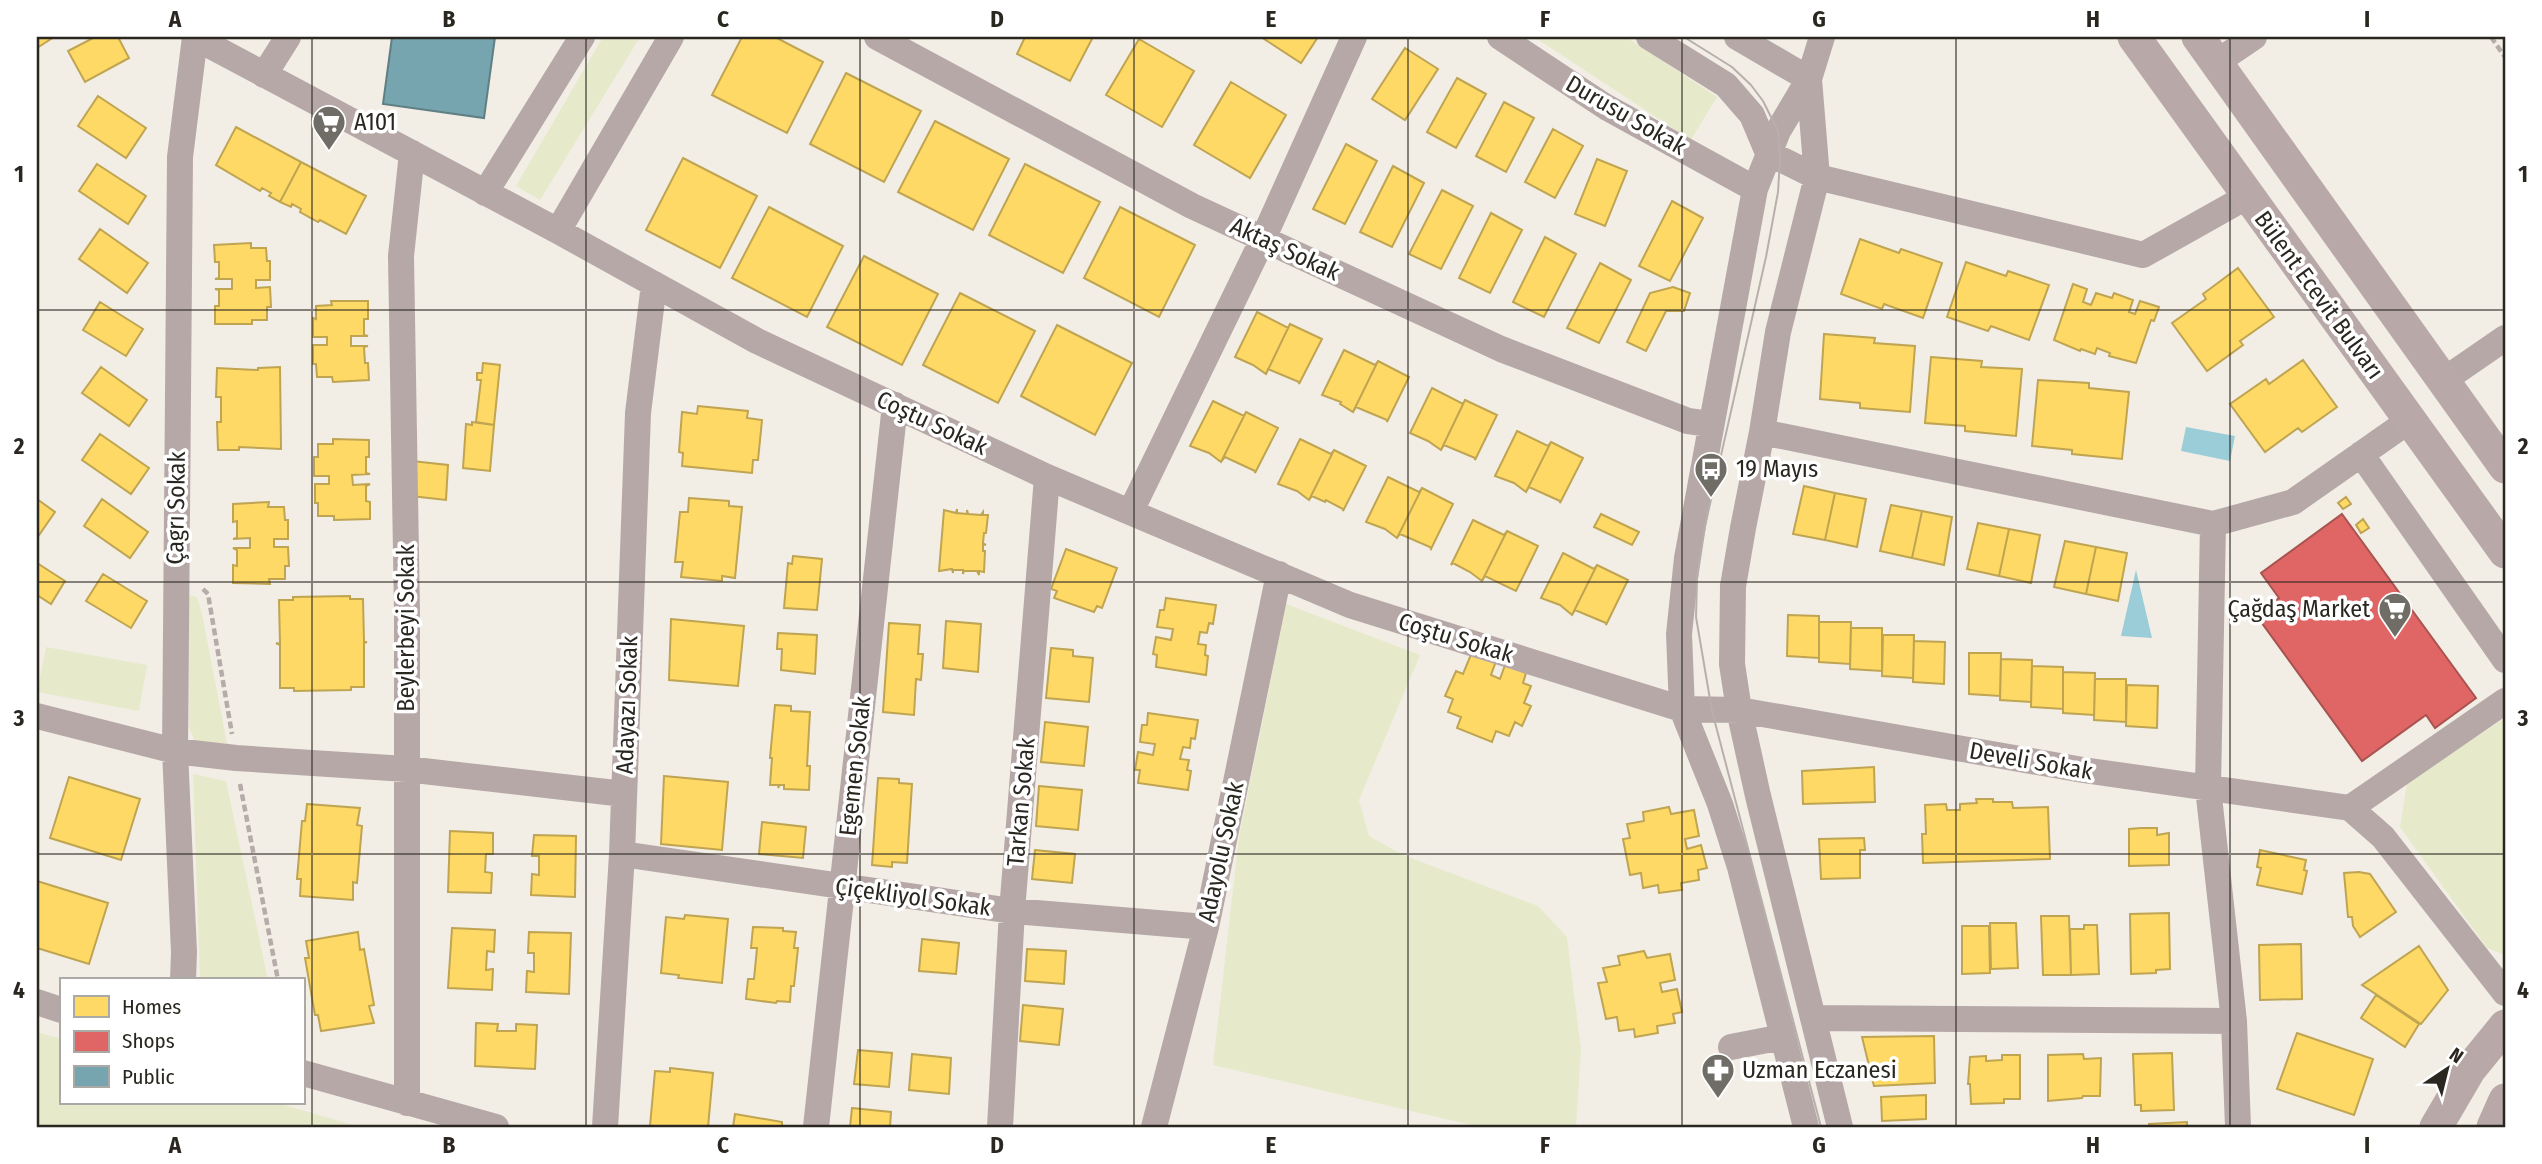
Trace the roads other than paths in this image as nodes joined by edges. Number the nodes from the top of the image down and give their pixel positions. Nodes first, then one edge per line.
1 (194, 37) edge
2 (288, 37) edge
3 (582, 37) edge
4 (671, 37) edge
5 (877, 37) edge
6 (1354, 37) edge
7 (1500, 37) edge
8 (1649, 37) edge
9 (1737, 37) edge
10 (1822, 37) edge
11 (2134, 37) edge
12 (2254, 37) edge
13 (2207, 49) edge
14 (264, 75) junction
15 (1809, 79) junction
16 (412, 153) junction
17 (1768, 153) junction
18 (1817, 177) junction
19 (1755, 189) junction
20 (485, 193) junction
21 (2248, 196) junction
22 (558, 231) junction
23 (1263, 239) junction
24 (654, 284) junction
25 (2505, 338) edge
26 (2444, 380) junction
27 (895, 405) junction
28 (2410, 420) junction
29 (1710, 424) junction
30 (1762, 432) junction
31 (2361, 454) junction
32 (2505, 467) edge
33 (1047, 477) junction
34 (1131, 511) junction
35 (2213, 524) junction
36 (2505, 552) edge
37 (1279, 574) junction
38 (2505, 660) edge
39 (2505, 701) edge
40 (1682, 709) junction
41 (1739, 710) junction
42 (1712, 711) joint
43 (37, 716) edge
44 (175, 751) junction
45 (406, 769) junction
46 (2208, 788) junction
47 (624, 794) junction
48 (2350, 808) junction
49 (622, 855) junction
50 (841, 886) junction
51 (1012, 911) junction
52 (1206, 927) junction
53 (183, 978) edge
54 (2505, 993) edge
55 (37, 1002) edge
56 (60, 1010) edge
57 (1813, 1018) junction
58 (2234, 1021) junction
59 (2505, 1026) edge
60 (1783, 1037) junction
61 (1731, 1047) dead end
62 (304, 1073) edge
63 (2505, 1100) edge
64 (407, 1103) junction
65 (457, 1122) edge
66 (496, 1127) edge
67 (605, 1127) edge
68 (816, 1127) edge
69 (1000, 1127) edge
70 (1154, 1127) edge
71 (1806, 1127) edge
72 (1840, 1127) edge
73 (2238, 1127) edge
74 (2436, 1127) edge
75 (2493, 1127) edge

1 - 14 street, Coştu Sokak
1 - 44 street, Çagrı Sokak
2 - 14 street
3 - 20 street
4 - 22 street
5 - 23 street, Aktaş Sokak
6 - 23 street
7 - 19 street, Durusu Sokak
8 - 17 street
9 - 15 street
10 - 15 street
11 - 21 main road, Bülent Ecevit Bulvarı
12 - 13 street
13 - 26 main road
14 - 16 street, Coştu Sokak
15 - 17 street
15 - 18 street
16 - 20 street, Coştu Sokak
16 - 45 street, Beylerbeyi Sokak
17 - 18 street
17 - 19 street
18 - 21 street
18 - 30 street
19 - 29 street
20 - 22 street, Coştu Sokak
21 - 28 main road, Bülent Ecevit Bulvarı
22 - 24 street, Coştu Sokak
23 - 29 street, Aktaş Sokak
23 - 34 street
24 - 27 street, Coştu Sokak
24 - 47 street, Adayazı Sokak
25 - 26 street
26 - 32 main road
27 - 33 street, Coştu Sokak
27 - 50 street, Egemen Sokak
28 - 31 street
28 - 36 main road, Bülent Ecevit Bulvarı
29 - 40 street
30 - 35 street
30 - 41 street
31 - 35 street
31 - 38 street
33 - 34 street, Coştu Sokak
33 - 51 street, Tarkan Sokak
34 - 37 street, Coştu Sokak
35 - 46 street
37 - 40 street, Coştu Sokak
37 - 52 street, Adayolu Sokak
39 - 48 street
40 - 42 street, Coştu Sokak
40 - 60 street
41 - 42 street, Develi Sokak
41 - 46 street, Develi Sokak
41 - 57 street
43 - 44 street
44 - 45 street
44 - 53 street, Çagrı Sokak
45 - 47 street
45 - 64 street, Beylerbeyi Sokak
46 - 48 street, Develi Sokak
46 - 58 street
47 - 49 street, Adayazı Sokak
48 - 54 street
49 - 50 street, Çiçekliyol Sokak
49 - 67 street, Adayazı Sokak
50 - 51 street, Çiçekliyol Sokak
50 - 68 street, Egemen Sokak
51 - 52 street, Çiçekliyol Sokak
51 - 69 street, Tarkan Sokak
52 - 70 street, Adayolu Sokak
55 - 56 street
57 - 58 street
57 - 72 street
58 - 73 street
59 - 74 main road
60 - 61 street
60 - 71 street
62 - 64 street
63 - 75 main road
64 - 65 street
65 - 66 street

